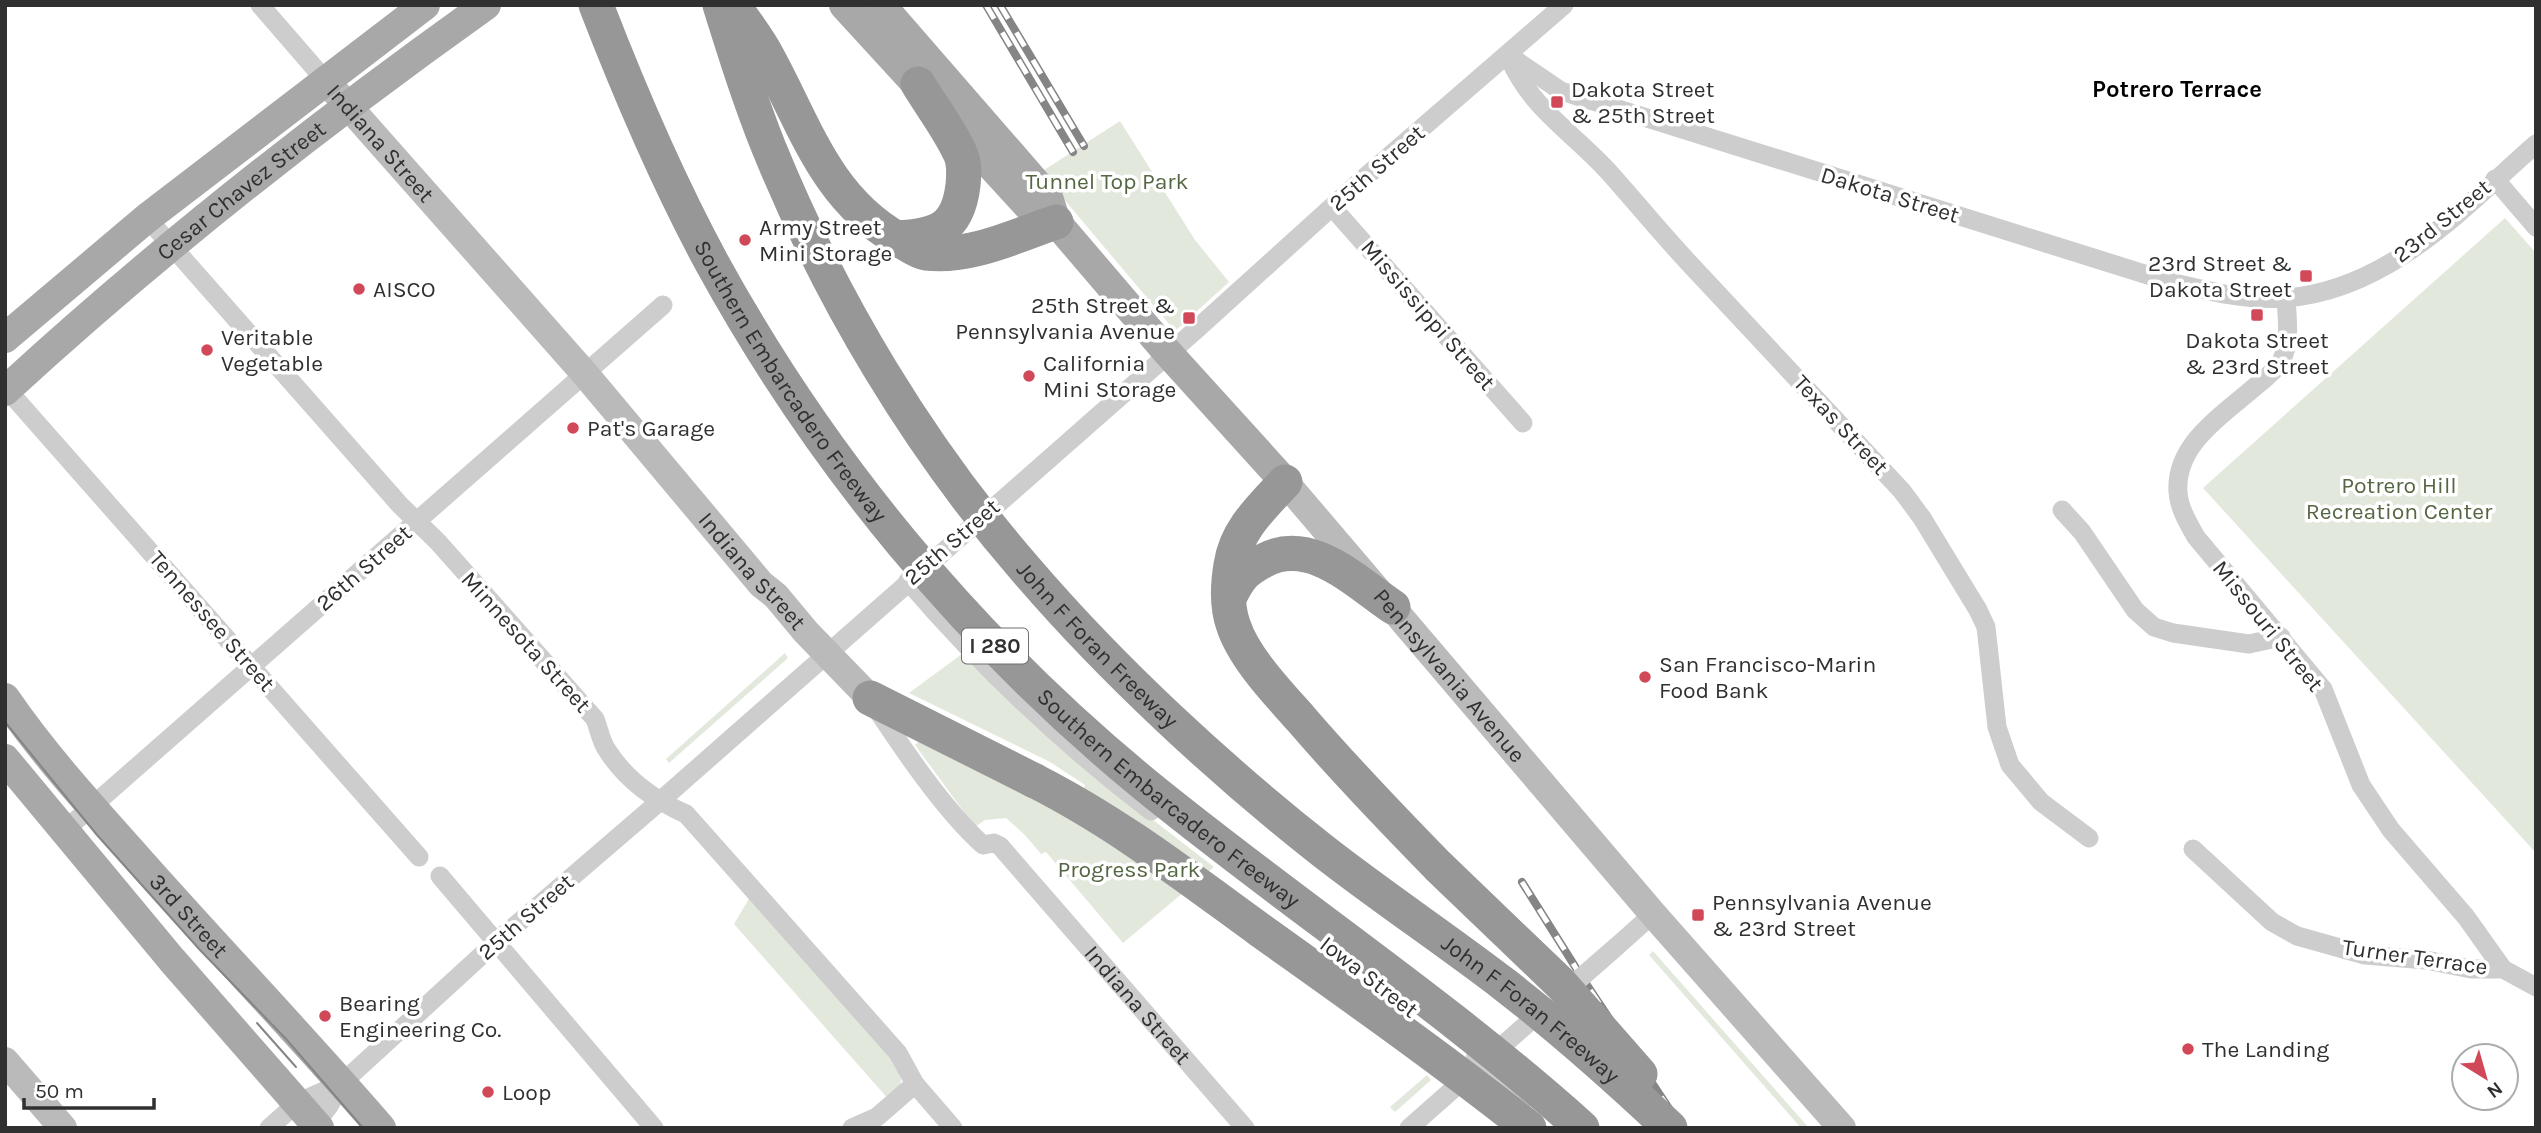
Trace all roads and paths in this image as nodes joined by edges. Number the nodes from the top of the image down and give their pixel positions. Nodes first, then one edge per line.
1 (260, 5) edge
2 (425, 5) edge
3 (486, 5) edge
4 (596, 5) edge
5 (720, 5) edge
6 (733, 5) edge
7 (844, 5) edge
8 (881, 5) edge
9 (1564, 5) edge
10 (1508, 55) junction
11 (325, 80) junction
12 (918, 84) junction
13 (348, 105) junction
14 (2536, 144) edge
15 (2495, 179) junction
16 (1332, 207) junction
17 (147, 218) junction
18 (1056, 222) junction
19 (2536, 227) edge
20 (890, 234) junction
21 (171, 245) junction
22 (2286, 298) junction
23 (663, 305) dead end
24 (5, 338) edge
25 (1168, 354) junction
26 (585, 374) junction
27 (6, 389) edge
28 (1523, 423) dead end
29 (1285, 482) junction
30 (2062, 510) dead end
31 (416, 521) junction
32 (908, 581) junction
33 (1230, 596) junction
34 (1394, 607) junction
35 (2281, 638) junction
36 (827, 653) junction
37 (251, 666) junction
38 (5, 698) edge
39 (870, 698) junction
40 (5, 758) edge
41 (659, 802) junction
42 (92, 807) junction
43 (65, 830) junction
44 (2089, 838) dead end
45 (2193, 849) dead end
46 (419, 856) dead end
47 (440, 876) dead end
48 (1653, 914) junction
49 (496, 942) junction
50 (2503, 969) junction
51 (2536, 988) edge
52 (5, 1061) edge
53 (1482, 1064) junction
54 (342, 1083) junction
55 (915, 1084) junction
56 (311, 1121) edge
57 (63, 1128) edge
58 (269, 1128) edge
59 (381, 1128) edge
60 (654, 1128) edge
61 (852, 1128) edge
62 (953, 1128) edge
63 (1245, 1128) edge
64 (1409, 1128) edge
65 (1529, 1128) edge
66 (1543, 1128) edge
67 (1582, 1128) edge
68 (1670, 1128) edge
69 (1685, 1128) edge
70 (1842, 1128) edge

1 - 11 street, Indiana Street
2 - 11 main road, Cesar Chavez Street
3 - 13 main road, Cesar Chavez Street
4 - 67 highway, Southern Embarcadero Freeway / I 280, bridge
5 - 68 highway, John F Foran Freeway, bridge
6 - 20 highway
7 - 12 main road, Pennsylvania Avenue
8 - 18 main road, Pennsylvania Avenue
9 - 10 street, 25th Street
10 - 16 street, 25th Street
10 - 22 street, Dakota Street
10 - 44 street, Texas Street
11 - 13 main road, Indiana Street
11 - 17 main road, Cesar Chavez Street
12 - 18 main road, Pennsylvania Avenue
12 - 20 highway
13 - 21 main road, Cesar Chavez Street
13 - 26 main road, Indiana Street
14 - 15 street, 23rd Street
15 - 19 street
15 - 22 street, 23rd Street
16 - 25 street, 25th Street
16 - 28 street, Mississippi Street
17 - 21 street, Minnesota Street
17 - 24 main road, Cesar Chavez Street
18 - 20 highway
18 - 25 main road, Pennsylvania Avenue
21 - 27 main road, Cesar Chavez Street
21 - 31 street, Minnesota Street
22 - 35 street, Missouri Street
23 - 26 street, 26th Street
25 - 29 main road, Pennsylvania Avenue
25 - 32 street, 25th Street
26 - 31 street, 26th Street
26 - 36 main road, Indiana Street
27 - 37 street, Tennessee Street
29 - 33 highway
29 - 34 main road, Pennsylvania Avenue
30 - 35 street
31 - 37 street, 26th Street
31 - 41 street, Minnesota Street
32 - 36 street, 25th Street
32 - 53 street, Iowa Street
33 - 34 highway
33 - 69 highway, bridge
34 - 48 main road, Pennsylvania Avenue
35 - 50 street, Missouri Street
36 - 39 main road, Indiana Street
36 - 41 street, 25th Street
37 - 42 street, 26th Street
37 - 46 street, Tennessee Street
38 - 42 main road, 3rd Street
39 - 63 street, Indiana Street
39 - 65 highway, bridge
40 - 43 main road, 3rd Street
41 - 49 street, 25th Street
41 - 55 street, Minnesota Street
42 - 43 street, 26th Street
42 - 54 main road, 3rd Street
43 - 56 main road, 3rd Street
45 - 50 street, Turner Terrace
47 - 49 street
48 - 53 street, bridge
48 - 70 main road, Pennsylvania Avenue
49 - 54 street, 25th Street
49 - 60 street
50 - 51 street, Missouri Street
52 - 57 main road
53 - 64 street
53 - 66 street, Iowa Street
54 - 56 street, 25th Street
54 - 56 street, 25th Street
54 - 59 main road, 3rd Street
55 - 61 street
55 - 62 street, Minnesota Street
56 - 58 street, 25th Street

